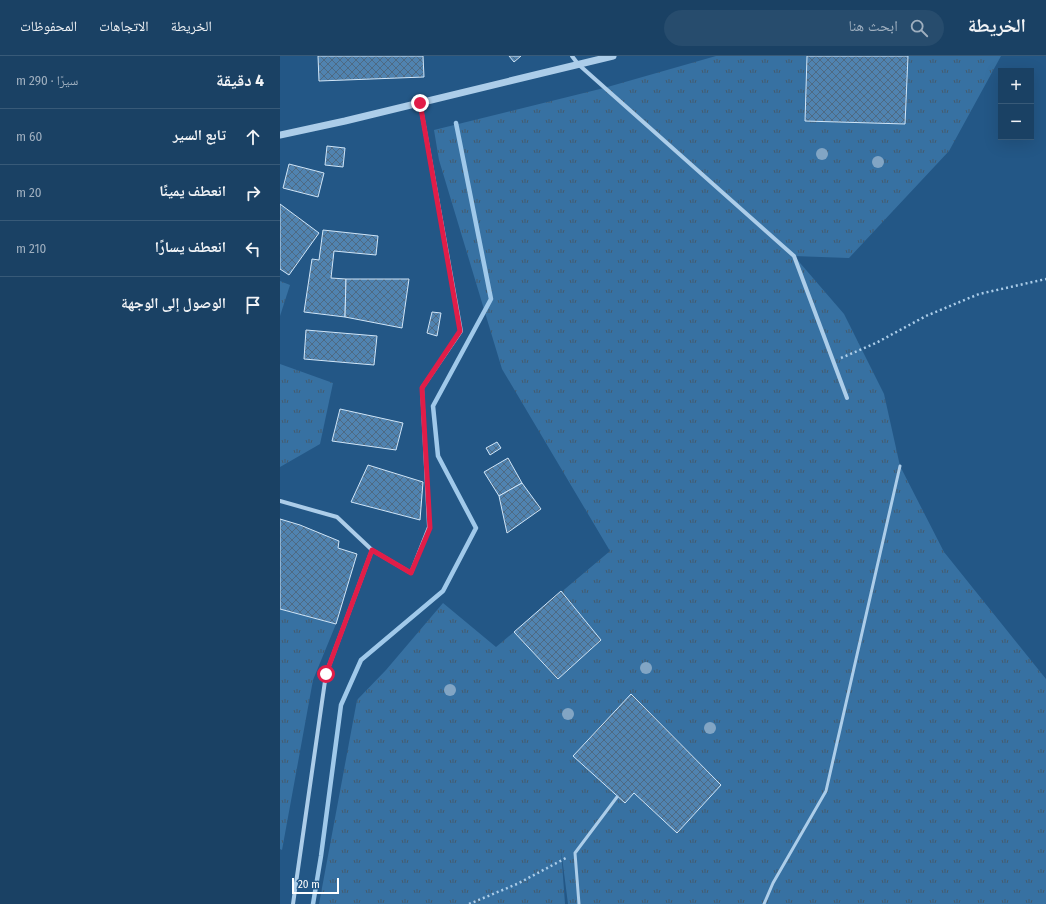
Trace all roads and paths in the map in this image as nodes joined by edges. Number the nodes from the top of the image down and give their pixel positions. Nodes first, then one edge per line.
1 (572, 56) edge
2 (612, 56) edge
3 (578, 64) junction
4 (420, 103) junction
5 (280, 134) edge
6 (1046, 280) edge
7 (834, 362) junction
8 (847, 398) dead end
9 (900, 466) dead end
10 (280, 501) edge
11 (372, 550) junction
12 (617, 797) dead end
13 (575, 853) junction
14 (292, 904) edge
15 (469, 904) edge
16 (579, 904) edge
17 (764, 904) edge

1 - 3 street
2 - 3 street
3 - 4 street
3 - 7 street
4 - 5 street
4 - 11 street
6 - 7 path
7 - 8 street
9 - 17 lane
10 - 11 street
11 - 14 street
12 - 13 lane
13 - 15 path
13 - 16 lane

